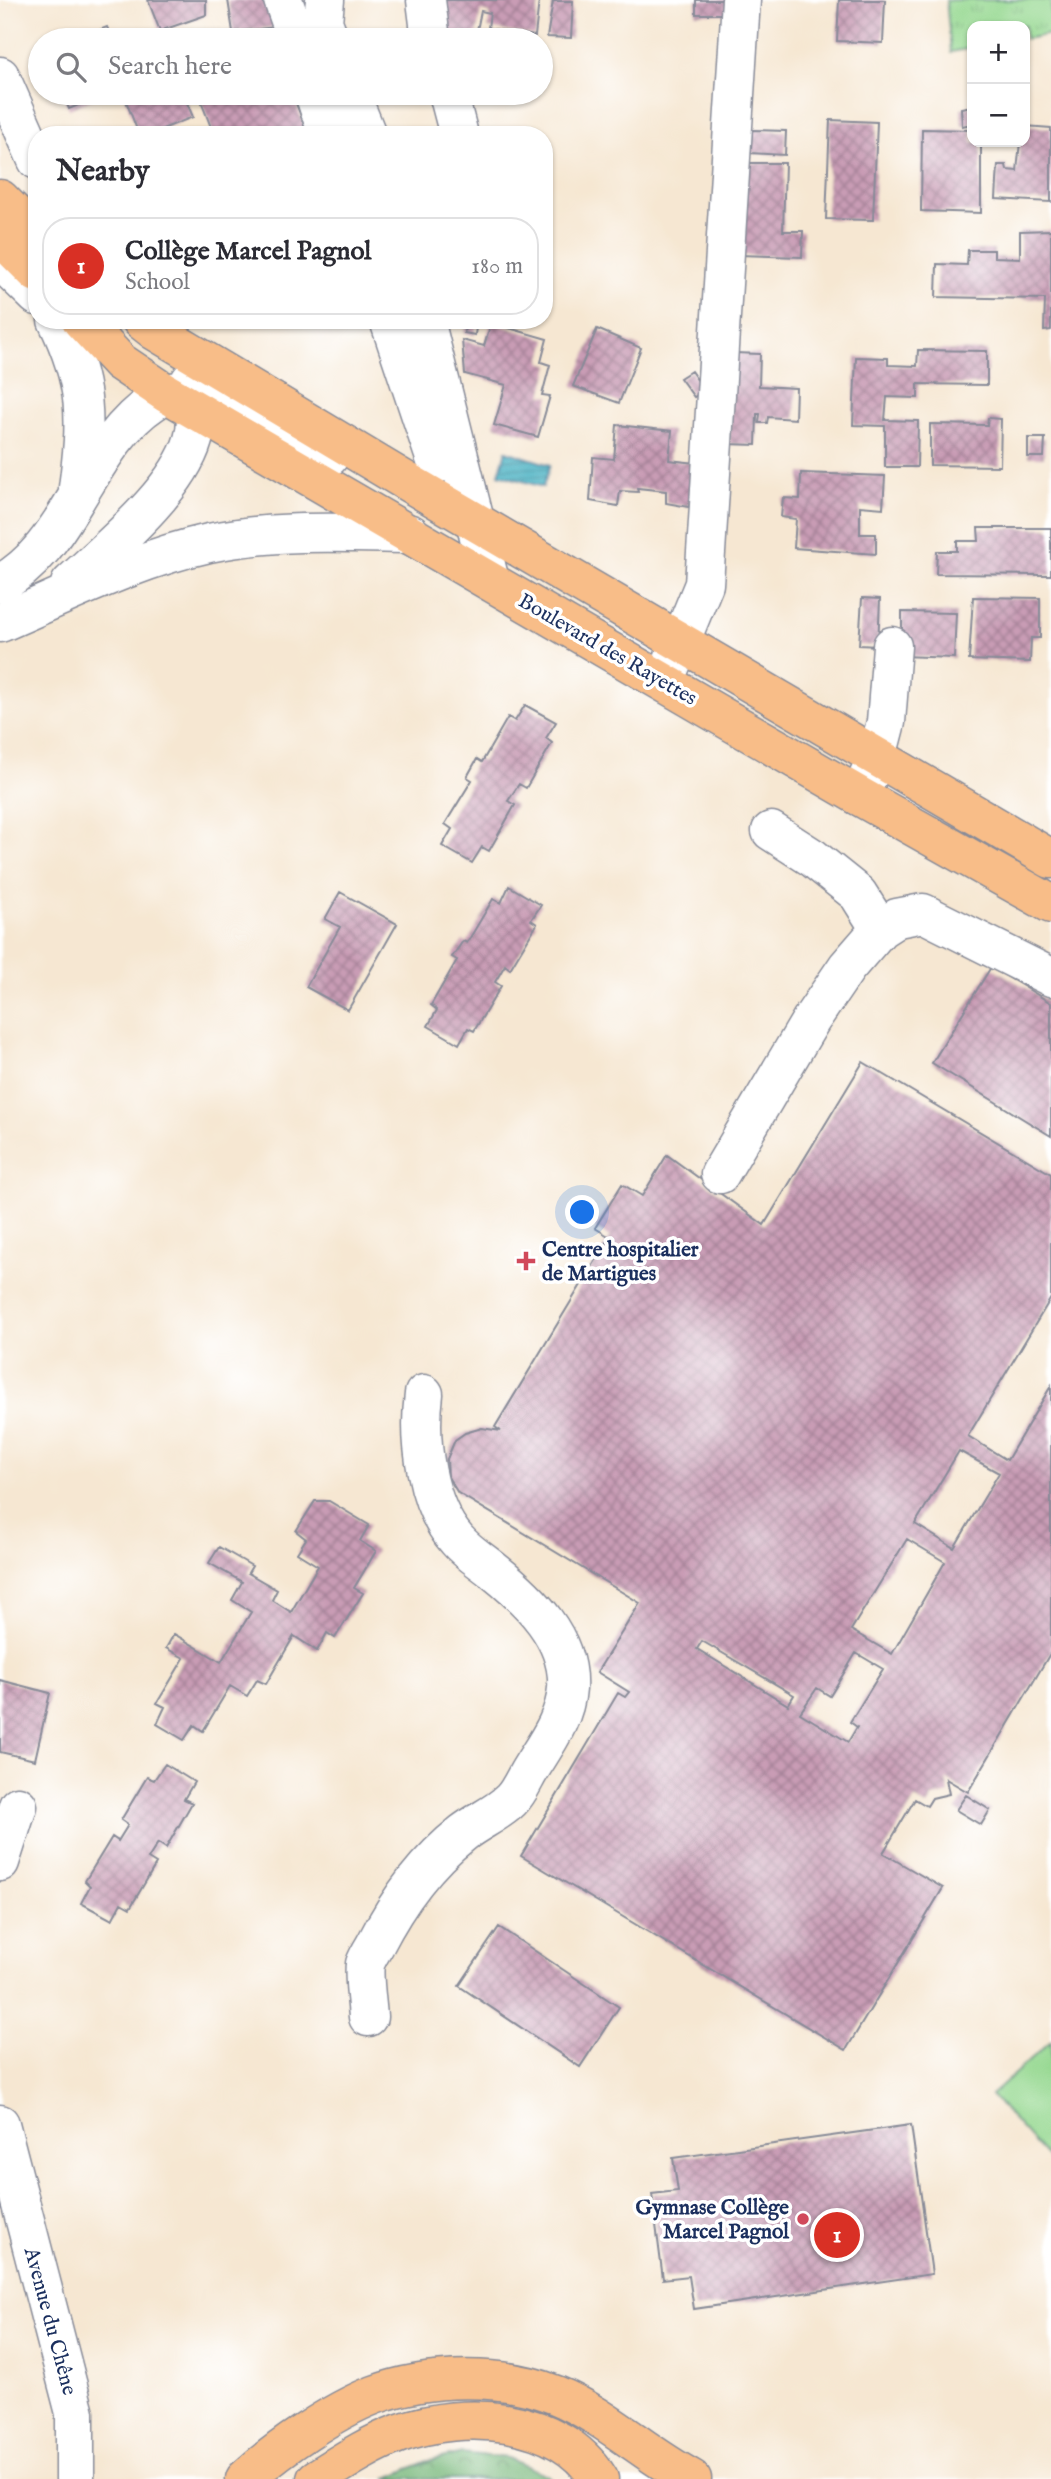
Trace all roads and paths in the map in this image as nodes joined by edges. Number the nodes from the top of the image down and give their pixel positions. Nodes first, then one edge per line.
1 (284, 0) edge
2 (325, 0) edge
3 (426, 0) edge
4 (741, 0) edge
5 (293, 28) edge
6 (325, 28) edge
7 (430, 28) edge
8 (0, 76) edge
9 (318, 105) edge
10 (355, 105) edge
11 (451, 105) edge
12 (325, 126) edge
13 (363, 126) edge
14 (457, 126) edge
15 (28, 140) edge
16 (19, 220) edge
17 (28, 246) edge
18 (0, 260) edge
19 (28, 287) edge
20 (61, 329) edge
21 (89, 329) edge
22 (154, 329) edge
23 (392, 329) edge
24 (432, 329) edge
25 (181, 347) junction
26 (185, 399) junction
27 (399, 477) junction
28 (76, 498) junction
29 (442, 502) junction
30 (474, 521) junction
31 (411, 534) junction
32 (490, 581) junction
33 (0, 584) edge
34 (53, 600) junction
35 (0, 623) edge
36 (682, 642) junction
37 (892, 646) dead end
38 (664, 682) junction
39 (877, 757) junction
40 (859, 796) junction
41 (771, 831) dead end
42 (1051, 859) edge
43 (1047, 893) edge
44 (880, 929) junction
45 (1051, 977) edge
46 (720, 1174) dead end
47 (424, 1394) dead end
48 (18, 1807) dead end
49 (0, 1862) edge
50 (368, 2017) dead end
51 (0, 2124) edge
52 (75, 2479) edge
53 (245, 2479) edge
54 (316, 2479) edge
55 (598, 2479) edge
56 (692, 2479) edge

1 - 5 street
2 - 6 street
3 - 7 street
4 - 36 street
8 - 15 street
9 - 12 street
10 - 13 street
11 - 14 street
16 - 17 main road
18 - 19 street
20 - 28 street
21 - 26 main road, Boulevard des Rayettes
22 - 25 main road, Boulevard des Rayettes
23 - 29 street
24 - 30 street
25 - 26 street
25 - 27 main road, Boulevard des Rayettes
26 - 27 street, Boulevard des Rayettes
26 - 28 street
26 - 31 main road, Boulevard des Rayettes
26 - 34 street
27 - 29 main road, Boulevard des Rayettes
28 - 33 street
29 - 30 main road, Boulevard des Rayettes
30 - 32 street
30 - 36 main road, Boulevard des Rayettes
31 - 32 main road, Boulevard des Rayettes
31 - 34 street
32 - 38 main road, Boulevard des Rayettes
34 - 35 street
36 - 38 street
36 - 39 main road, Boulevard des Rayettes
37 - 39 street
38 - 40 main road, Boulevard des Rayettes
39 - 40 street
39 - 42 main road, Boulevard des Rayettes
40 - 43 main road, Boulevard des Rayettes
41 - 44 street
44 - 45 street
44 - 46 street
47 - 50 street
48 - 49 street
51 - 52 street, Avenue du Chêne
53 - 56 main road
54 - 55 main road

